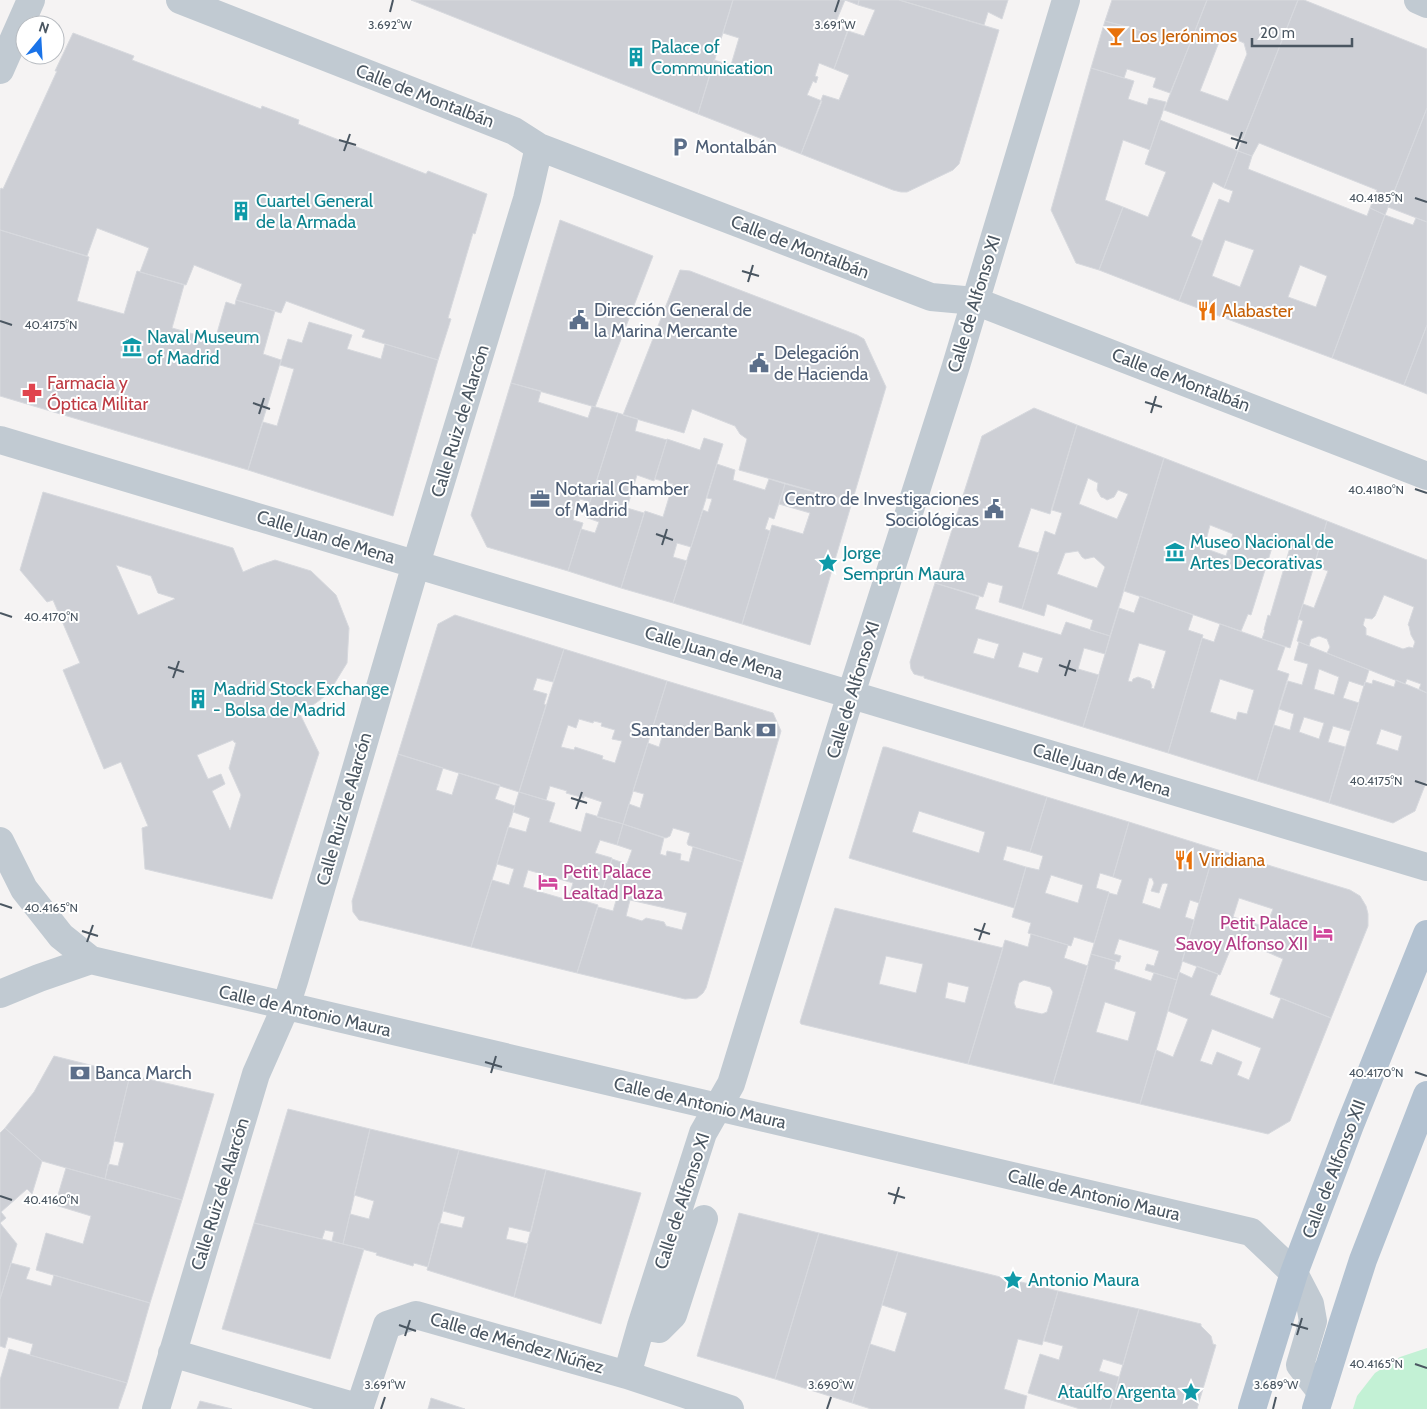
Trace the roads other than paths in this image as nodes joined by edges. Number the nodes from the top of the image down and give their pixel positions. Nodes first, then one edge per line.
1 (31, 0) edge
2 (180, 0) edge
3 (1066, 0) edge
4 (1418, 0) edge
5 (1427, 4) edge
6 (0, 70) edge
7 (540, 147) junction
8 (975, 301) junction
9 (0, 440) edge
10 (1427, 476) edge
11 (416, 564) junction
12 (851, 694) junction
13 (0, 841) edge
14 (1427, 867) edge
15 (1427, 934) edge
16 (91, 960) junction
17 (0, 994) edge
18 (286, 1006) junction
19 (1427, 1095) edge
20 (718, 1108) junction
21 (704, 1219) dead end
22 (1294, 1273) junction
23 (641, 1326) junction
24 (172, 1352) junction
25 (627, 1375) junction
26 (1319, 1401) edge
27 (360, 1408) edge
28 (156, 1409) edge
29 (730, 1409) edge
30 (1252, 1409) edge

1 - 6 street
2 - 7 street, Calle de Montalbán
3 - 8 street, Calle de Alfonso XI
4 - 5 street
7 - 8 street, Calle de Montalbán
7 - 11 street, Calle Ruiz de Alarcón
8 - 10 street, Calle de Montalbán
8 - 12 street, Calle de Alfonso XI
9 - 11 street, Calle Juan de Mena
11 - 12 street, Calle Juan de Mena
11 - 18 street, Calle Ruiz de Alarcón
12 - 14 street, Calle Juan de Mena
12 - 20 street, Calle de Alfonso XI
13 - 16 street, Calle de Antonio Maura
15 - 22 main road, Calle de Alfonso XII
16 - 17 street
16 - 18 street, Calle de Antonio Maura
18 - 20 street, Calle de Antonio Maura
18 - 24 street, Calle Ruiz de Alarcón
19 - 26 main road
20 - 22 street, Calle de Antonio Maura
20 - 23 street, Calle de Alfonso XI
21 - 23 street
22 - 26 street, Calle de Antonio Maura
22 - 30 main road, Calle de Alfonso XII
23 - 25 street, Calle de Alfonso XI
24 - 27 street, Calle de Méndez Núñez
24 - 28 street, Calle Ruiz de Alarcón
25 - 27 street, Calle de Méndez Núñez
25 - 29 street, Calle de Méndez Núñez

